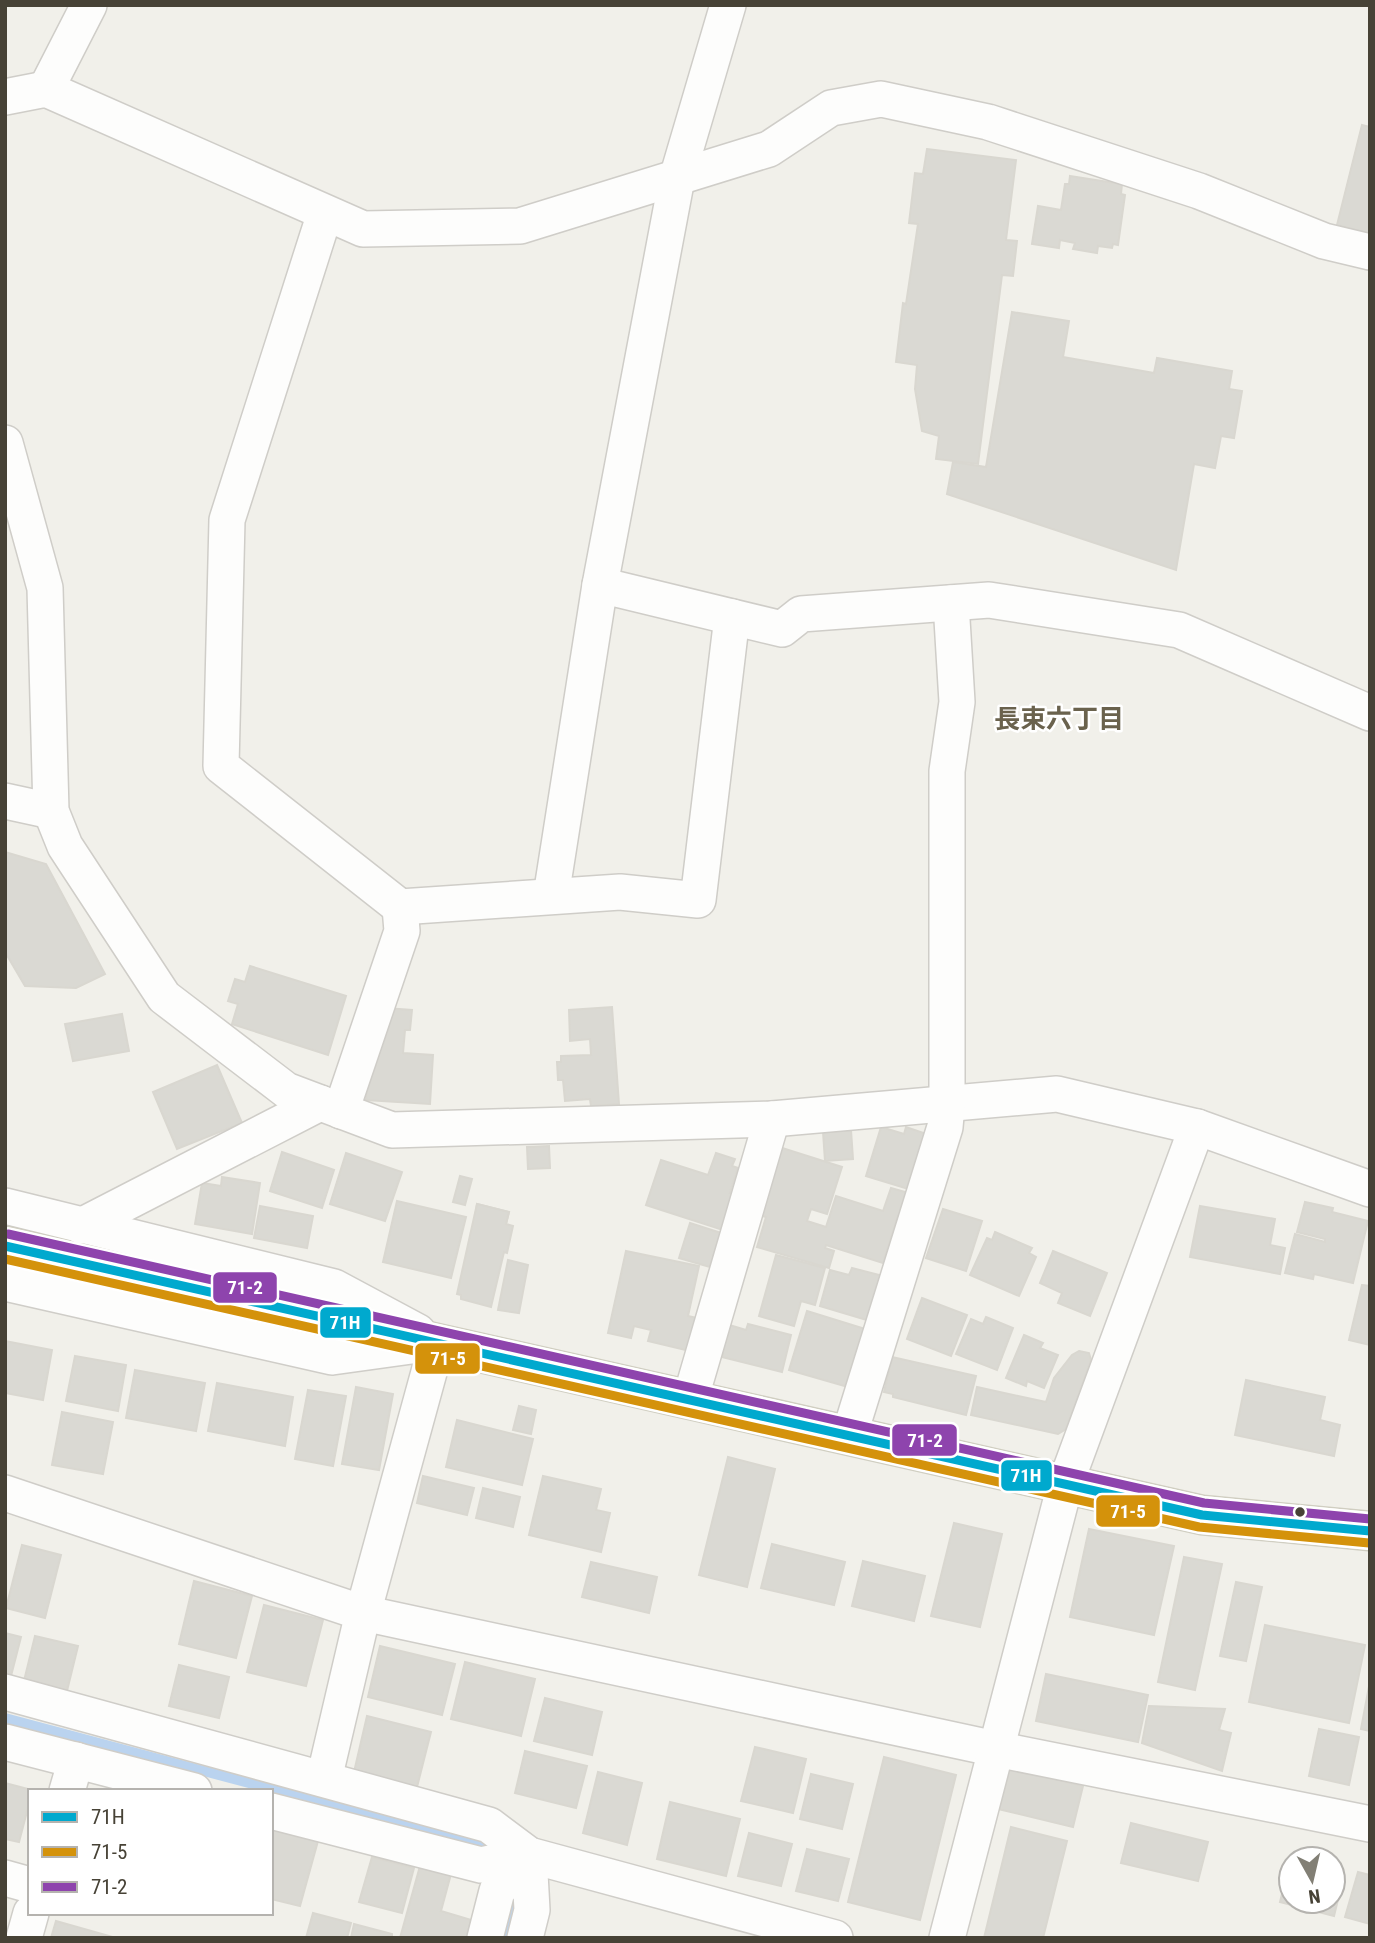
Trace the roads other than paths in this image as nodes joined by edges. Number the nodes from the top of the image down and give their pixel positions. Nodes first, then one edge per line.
1 (89, 5) edge
2 (728, 5) edge
3 (46, 89) junction
4 (5, 97) edge
5 (677, 178) junction
6 (325, 213) junction
7 (1370, 252) edge
8 (5, 443) edge
9 (600, 584) junction
10 (951, 603) junction
11 (732, 617) junction
12 (1370, 713) edge
13 (5, 801) edge
14 (51, 811) junction
15 (551, 896) junction
16 (400, 907) junction
17 (947, 1105) junction
18 (331, 1107) junction
19 (772, 1119) junction
20 (1197, 1127) junction
21 (1370, 1189) edge
22 (5, 1206) edge
23 (82, 1226) junction
24 (5, 1246) edge
25 (5, 1283) edge
26 (437, 1343) junction
27 (690, 1400) junction
28 (849, 1436) junction
29 (1065, 1485) junction
30 (5, 1493) edge
31 (1370, 1531) edge
32 (363, 1613) junction
33 (5, 1692) edge
34 (5, 1742) edge
35 (996, 1749) junction
36 (71, 1776) edge
37 (324, 1779) junction
38 (178, 1789) edge
39 (273, 1812) edge
40 (1370, 1824) edge
41 (529, 1855) junction
42 (5, 1878) edge
43 (28, 1884) edge
44 (30, 1915) edge
45 (816, 1935) edge
46 (24, 1938) edge
47 (485, 1938) edge
48 (525, 1938) edge
49 (947, 1938) edge

1 - 3 street
2 - 5 street
3 - 4 street
3 - 6 street
5 - 6 street
5 - 7 street
5 - 9 street
6 - 16 street
8 - 14 street
9 - 11 street
9 - 15 street
10 - 11 street
10 - 12 street
10 - 17 street
11 - 15 street
13 - 14 street
14 - 18 street
15 - 16 street
16 - 18 street
17 - 19 street
17 - 20 street
17 - 28 street
18 - 19 street
18 - 23 street
19 - 27 street
20 - 21 street
20 - 29 street
22 - 23 street
23 - 26 street
24 - 26 street
25 - 26 street
26 - 27 street
26 - 32 street
27 - 28 street
28 - 29 street
29 - 31 street
29 - 35 street
30 - 32 street
32 - 35 street
32 - 37 street
33 - 37 street
34 - 36 street
35 - 40 street
35 - 49 street
36 - 38 street
37 - 41 street
39 - 41 street
41 - 45 street
41 - 47 street
41 - 48 street
42 - 43 street
44 - 46 street

